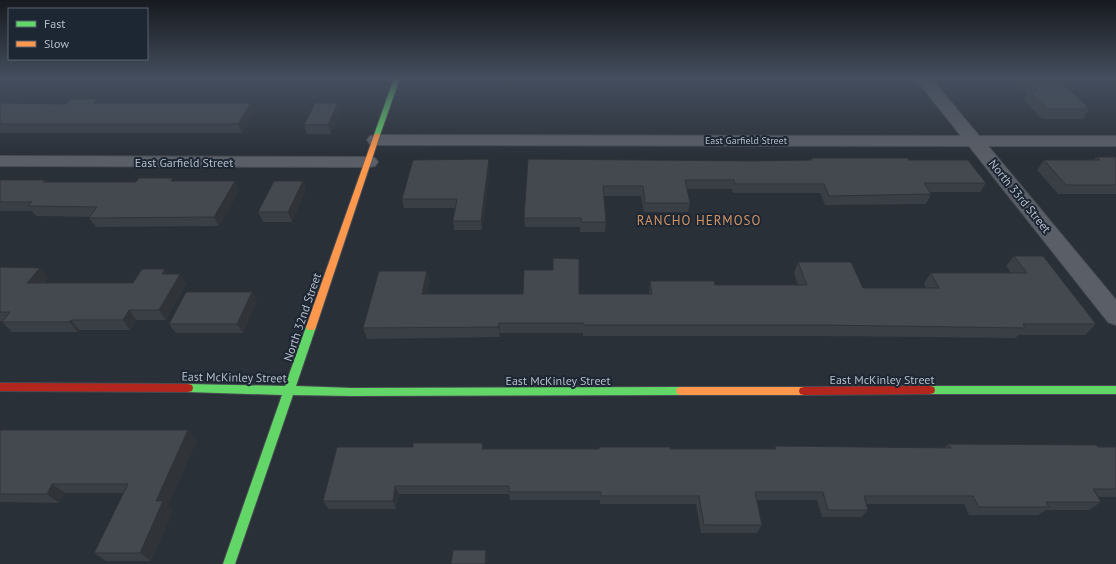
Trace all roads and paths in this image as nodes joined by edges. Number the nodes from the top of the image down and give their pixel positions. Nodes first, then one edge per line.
1 (388, 104) edge
2 (945, 104) edge
3 (376, 140) junction
4 (974, 140) junction
5 (1116, 141) edge
6 (0, 161) edge
7 (369, 162) junction
8 (1116, 316) edge
9 (0, 387) edge
10 (289, 390) junction
11 (1116, 390) edge
12 (230, 564) edge

1 - 3 street, North 32nd Street
2 - 4 street, North 33rd Street
3 - 4 street, East Garfield Street
3 - 7 street, North 32nd Street
4 - 5 street, East Garfield Street
4 - 8 street, North 33rd Street
6 - 7 street, East Garfield Street
7 - 10 street, North 32nd Street
9 - 10 street, East McKinley Street
10 - 11 street, East McKinley Street
10 - 12 street, North 32nd Street

